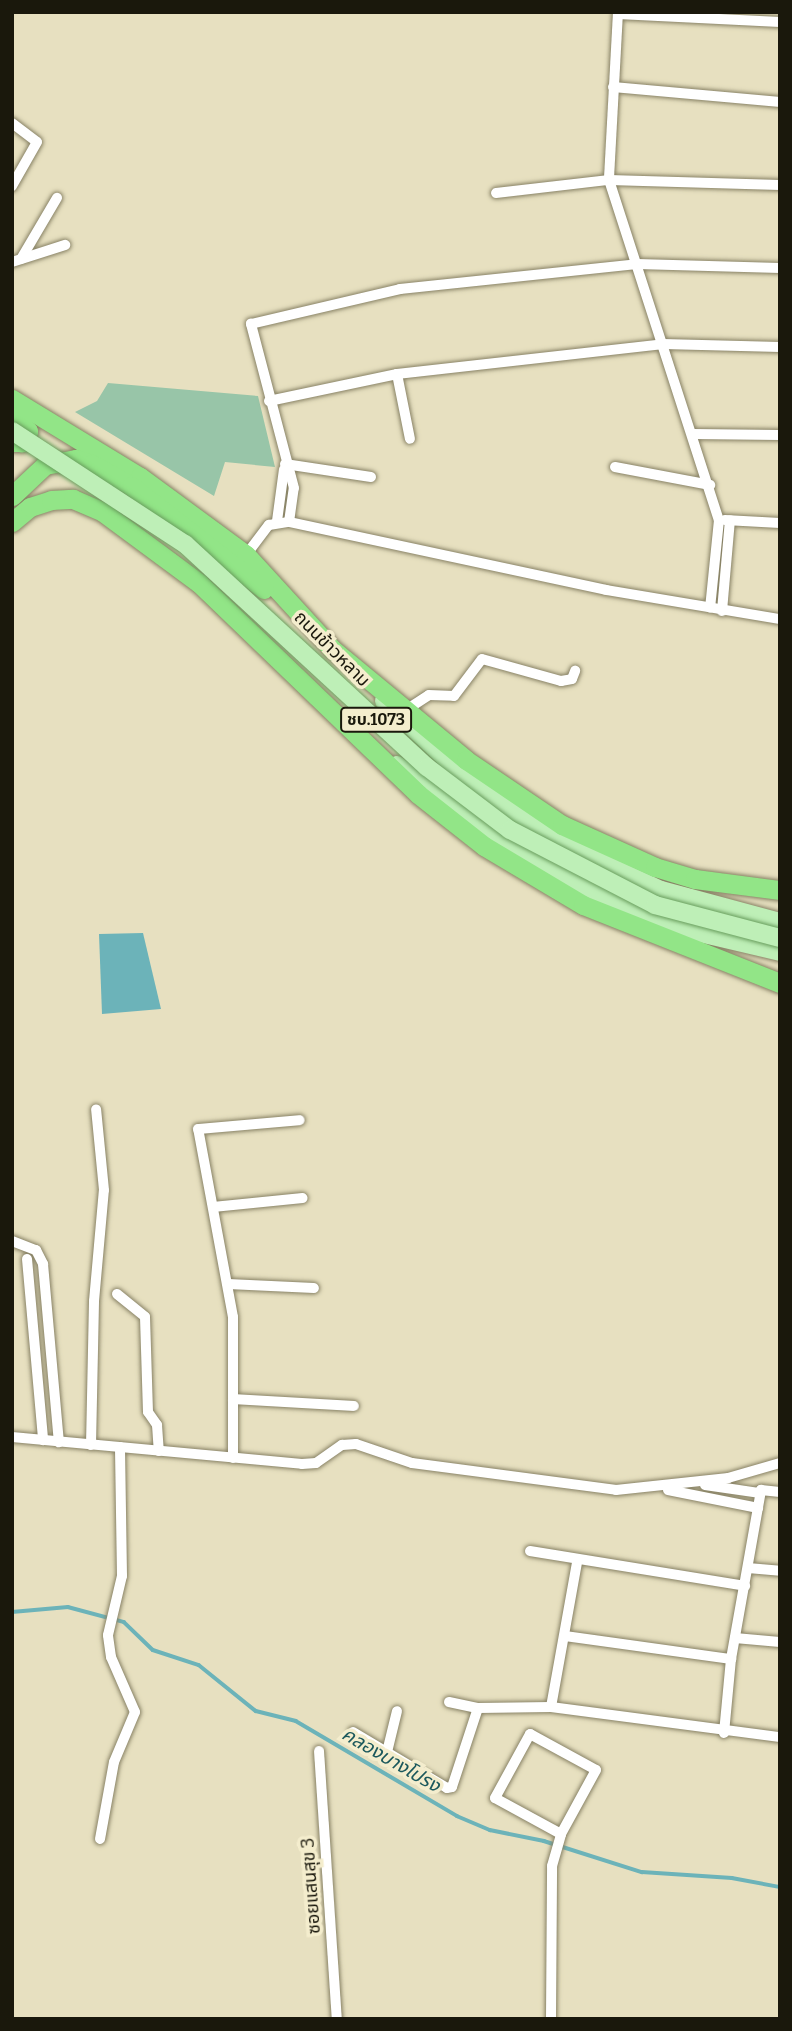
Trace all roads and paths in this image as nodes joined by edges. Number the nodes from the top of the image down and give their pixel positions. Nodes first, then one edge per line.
1 (618, 13) edge
2 (780, 22) edge
3 (613, 88) junction
4 (780, 102) edge
5 (12, 123) edge
6 (609, 180) junction
7 (780, 185) edge
8 (12, 186) edge
9 (496, 193) dead end
10 (57, 198) dead end
11 (65, 244) dead end
12 (17, 260) edge
13 (637, 264) junction
14 (780, 268) edge
15 (663, 344) junction
16 (780, 347) edge
17 (397, 374) junction
18 (12, 400) edge
19 (269, 401) junction
20 (12, 416) edge
21 (12, 431) edge
22 (693, 433) junction
23 (780, 435) edge
24 (410, 439) dead end
25 (12, 442) edge
26 (285, 464) junction
27 (615, 467) dead end
28 (371, 477) dead end
29 (710, 485) junction
30 (12, 496) edge
31 (725, 520) junction
32 (12, 522) edge
33 (283, 522) junction
34 (780, 523) edge
35 (246, 555) junction
36 (716, 610) junction
37 (295, 613) junction
38 (780, 619) edge
39 (332, 649) junction
40 (575, 671) dead end
41 (406, 710) junction
42 (374, 748) junction
43 (780, 890) edge
44 (780, 922) edge
45 (780, 938) edge
46 (780, 952) edge
47 (780, 983) edge
48 (96, 1109) dead end
49 (300, 1120) dead end
50 (303, 1198) dead end
51 (214, 1207) junction
52 (12, 1241) edge
53 (27, 1259) dead end
54 (228, 1283) junction
55 (314, 1288) dead end
56 (117, 1294) dead end
57 (233, 1399) junction
58 (354, 1406) dead end
59 (12, 1437) edge
60 (43, 1440) junction
61 (59, 1442) junction
62 (91, 1445) junction
63 (120, 1447) junction
64 (159, 1451) junction
65 (233, 1458) junction
66 (780, 1463) edge
67 (691, 1483) junction
68 (654, 1487) junction
69 (780, 1492) edge
70 (760, 1493) junction
71 (758, 1508) junction
72 (530, 1551) dead end
73 (577, 1562) junction
74 (748, 1569) junction
75 (780, 1571) edge
76 (745, 1586) junction
77 (565, 1636) junction
78 (735, 1638) junction
79 (780, 1642) edge
80 (730, 1659) junction
81 (449, 1702) dead end
82 (551, 1707) junction
83 (478, 1708) junction
84 (397, 1711) dead end
85 (353, 1732) dead end
86 (724, 1733) junction
87 (780, 1737) edge
88 (319, 1751) dead end
89 (387, 1752) junction
90 (561, 1836) junction
91 (100, 1839) dead end
92 (337, 2019) edge
93 (551, 2019) edge

1 - 2 street
1 - 3 street
3 - 4 street
3 - 6 street
5 - 8 street
6 - 7 street
6 - 9 street
6 - 13 street
10 - 12 street
11 - 12 street
13 - 14 street
13 - 15 street
13 - 19 street
15 - 16 street
15 - 17 street
15 - 22 street
17 - 19 street
17 - 24 street
18 - 35 highway, ถนนข้าวหลาม / ชบ.1073
19 - 26 street
20 - 25 highway
21 - 45 main road, ถนนข้าวหลาม / ชบ.1073, bridge
22 - 23 street
22 - 29 street
26 - 28 street
26 - 33 street
27 - 29 street
29 - 31 street
30 - 37 highway
31 - 34 street
31 - 36 street
32 - 42 highway
33 - 35 street
33 - 36 street
35 - 37 highway, ถนนข้าวหลาม / ชบ.1073
36 - 38 street
37 - 39 highway, ถนนข้าวหลาม / ชบ.1073
39 - 41 highway
39 - 44 main road, ถนนข้าวหลาม / ชบ.1073
40 - 41 street
41 - 43 highway
42 - 46 main road
42 - 47 highway
48 - 62 street
49 - 51 street
50 - 51 street
51 - 54 street
52 - 61 street
53 - 60 street
54 - 55 street
54 - 57 street
56 - 64 street
57 - 58 street
57 - 65 street
59 - 60 street
60 - 61 street
61 - 62 street
62 - 63 street
63 - 64 street
63 - 91 street
64 - 65 street
65 - 68 street
66 - 67 street
67 - 68 street
67 - 70 street
68 - 71 street
69 - 70 street
70 - 71 street
71 - 74 street
72 - 73 street
73 - 76 street
73 - 77 street
74 - 75 street
74 - 76 street
76 - 78 street
77 - 80 street
77 - 82 street
78 - 79 street
78 - 80 street
80 - 86 street
81 - 83 street
82 - 83 street
82 - 86 street
83 - 89 street
84 - 89 street
85 - 89 street
86 - 87 street
88 - 92 street, ซอยแสนสุข 3
90 - 90 street
90 - 93 street

